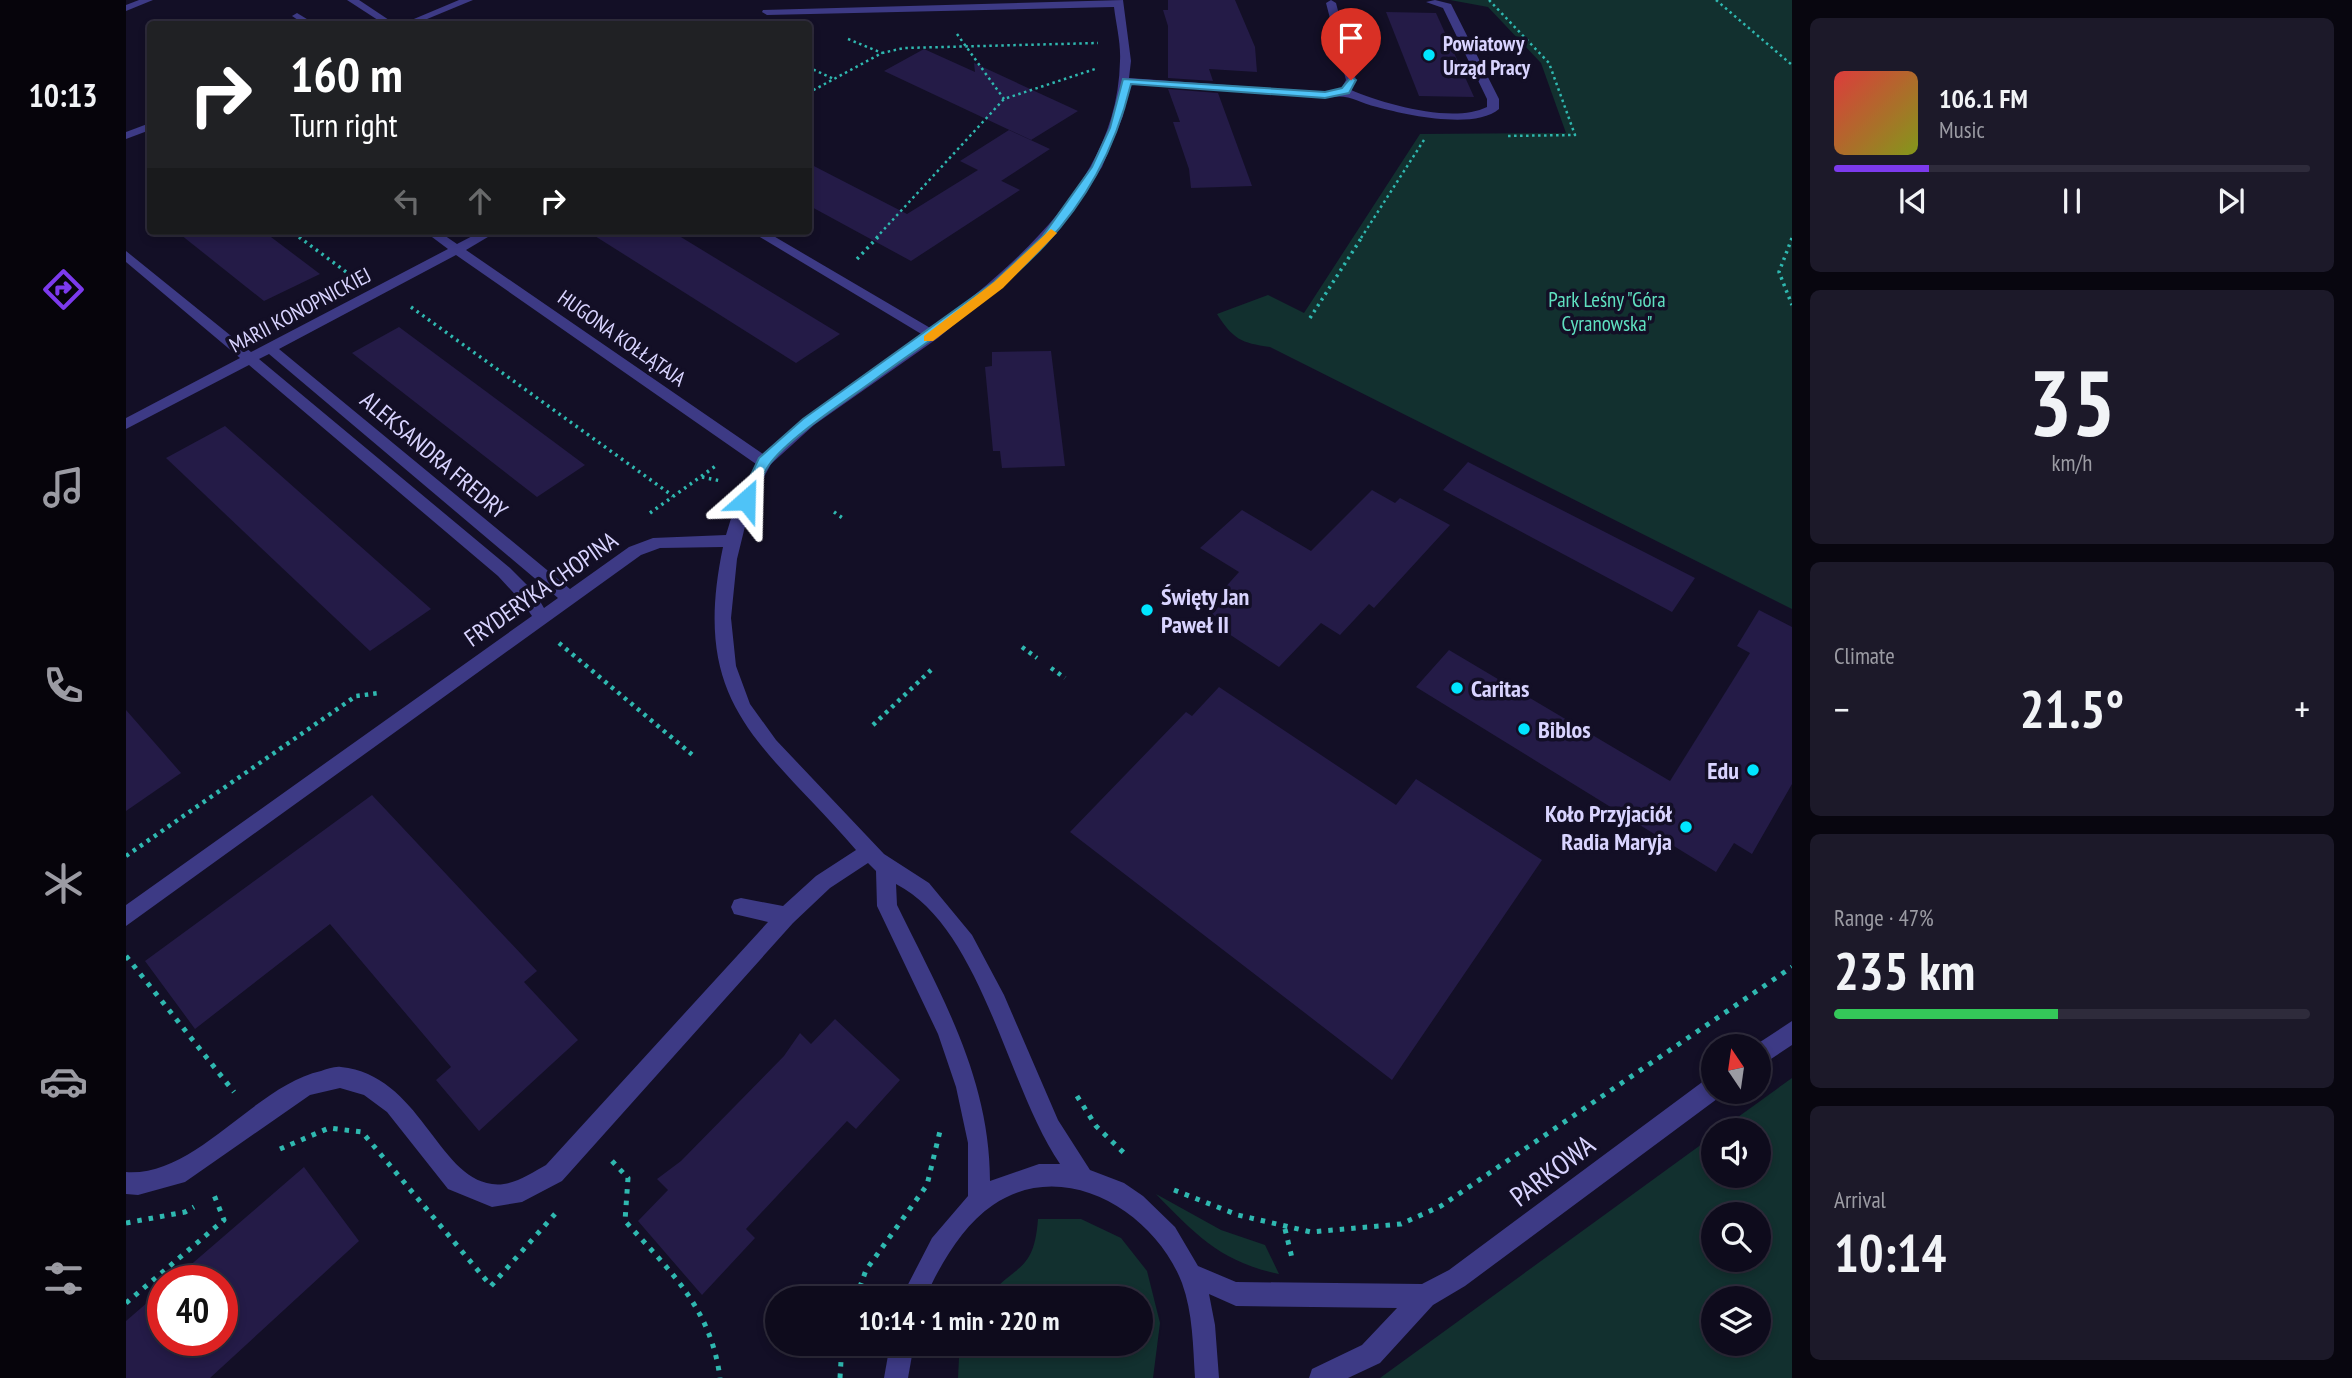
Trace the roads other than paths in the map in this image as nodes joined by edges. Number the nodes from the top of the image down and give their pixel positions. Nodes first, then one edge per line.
1 (148, 0) edge
2 (352, 0) edge
3 (467, 0) edge
4 (768, 0) edge
5 (1119, 2) edge
6 (1431, 2) dead end
7 (1331, 3) dead end
8 (126, 8) edge
9 (767, 12) junction
10 (297, 16) dead end
11 (305, 21) edge
12 (385, 21) edge
13 (414, 21) edge
14 (766, 21) edge
15 (1126, 81) junction
16 (1345, 91) junction
17 (147, 127) edge
18 (126, 136) edge
19 (435, 235) edge
20 (484, 235) edge
21 (764, 235) edge
22 (456, 250) junction
23 (126, 255) edge
24 (933, 335) junction
25 (271, 349) junction
26 (249, 360) junction
27 (126, 424) edge
28 (764, 462) junction
29 (733, 541) junction
30 (568, 597) junction
31 (540, 617) junction
32 (879, 859) junction
33 (741, 907) dead end
34 (786, 916) junction
35 (126, 917) edge
36 (1792, 1032) edge
37 (1771, 1047) edge
38 (1701, 1097) edge
39 (1082, 1177) junction
40 (126, 1183) edge
41 (979, 1201) junction
42 (1190, 1274) junction
43 (920, 1286) edge
44 (1424, 1296) junction
45 (900, 1356) edge
46 (896, 1378) edge
47 (1207, 1378) edge
48 (1321, 1378) edge

1 - 8 street
2 - 12 street
3 - 13 street
4 - 9 street
5 - 9 street
5 - 15 street
6 - 16 street
7 - 16 street
9 - 14 street
10 - 11 street
15 - 16 street
15 - 24 street
17 - 18 street
19 - 22 street, HUGONA KOŁŁĄTAJA
20 - 22 street, MARII KONOPNICKIEJ
21 - 24 street
22 - 25 street, MARII KONOPNICKIEJ
22 - 28 street, HUGONA KOŁŁĄTAJA
23 - 26 street
24 - 28 street
25 - 26 street, MARII KONOPNICKIEJ
25 - 30 street, ALEKSANDRA FREDRY
26 - 27 street, MARII KONOPNICKIEJ
26 - 31 street
28 - 29 street
29 - 30 street, FRYDERYKA CHOPINA
29 - 32 street
30 - 31 street, FRYDERYKA CHOPINA
31 - 35 street, FRYDERYKA CHOPINA
32 - 34 street
32 - 39 street
32 - 41 street
33 - 34 street
34 - 40 street
36 - 37 street
38 - 44 street, PARKOWA
39 - 41 street
39 - 42 street
41 - 43 street
42 - 44 street, PARKOWA
42 - 47 street
44 - 48 street, PARKOWA
45 - 46 street

